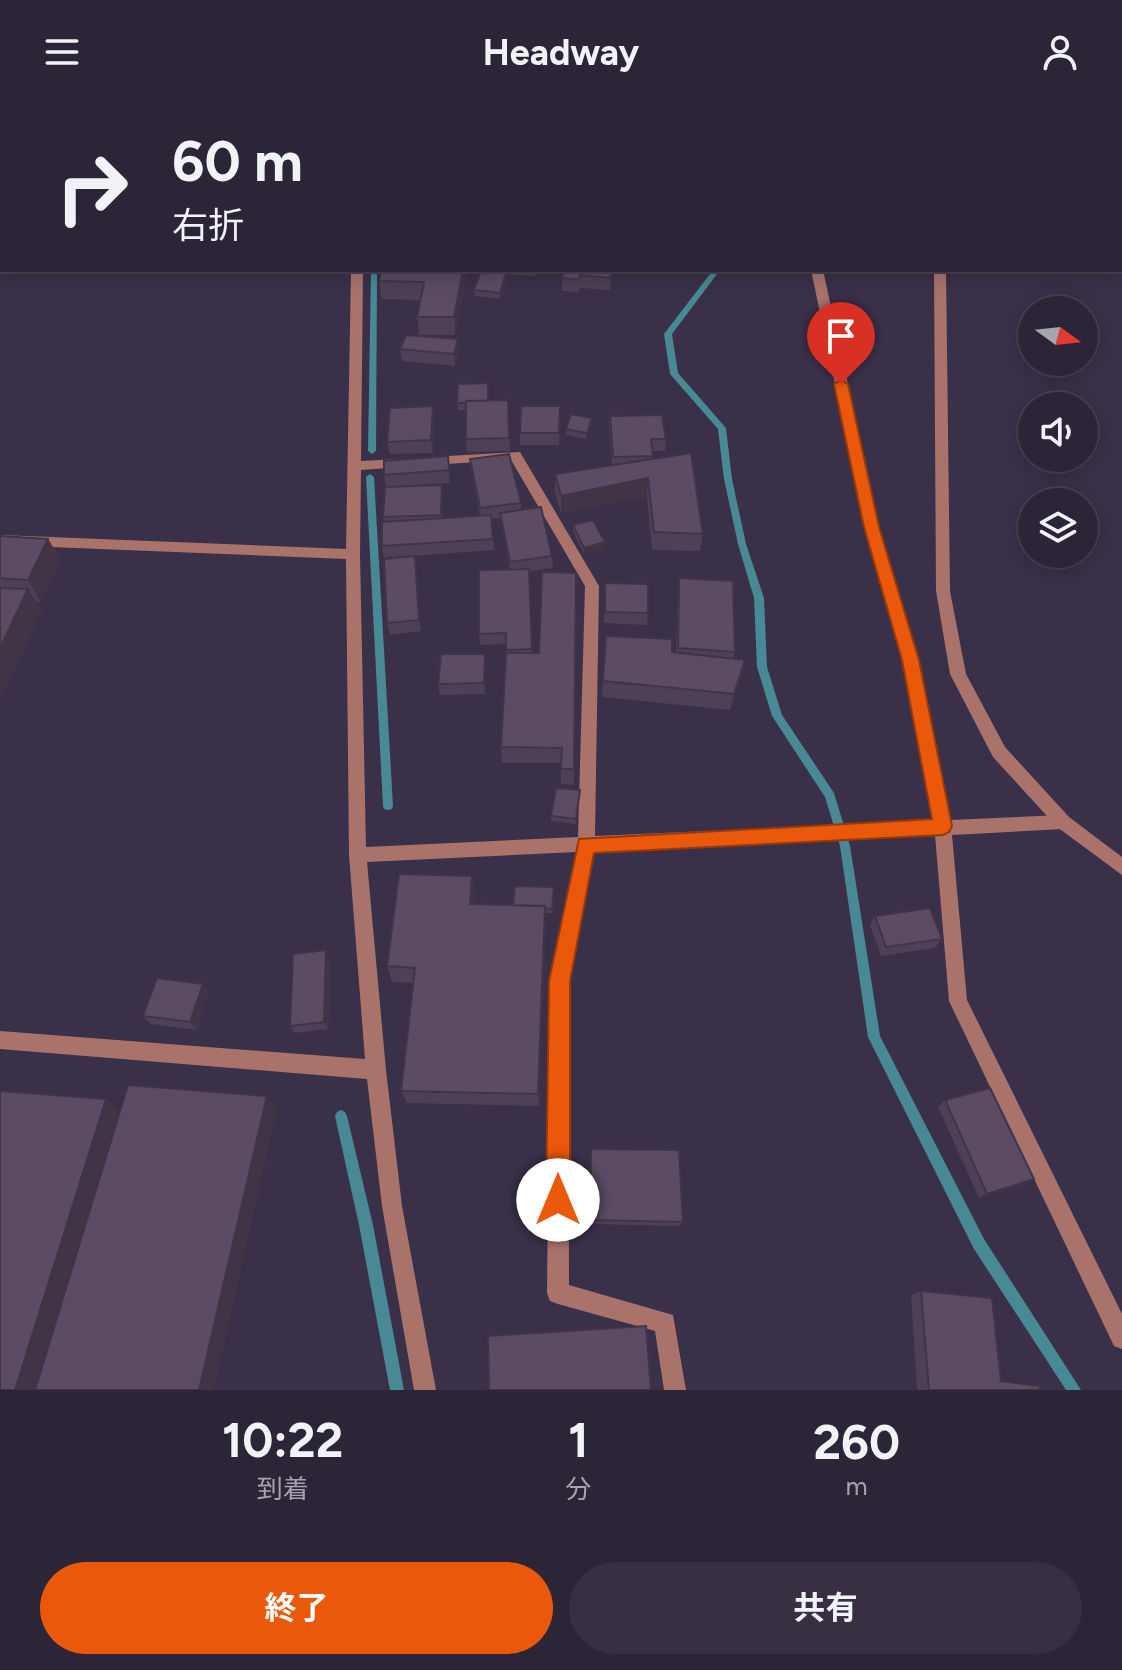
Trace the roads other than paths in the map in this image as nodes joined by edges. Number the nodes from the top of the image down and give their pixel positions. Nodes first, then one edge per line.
1 (357, 272) edge
2 (817, 272) edge
3 (940, 272) edge
4 (354, 466) junction
5 (0, 540) edge
6 (353, 554) junction
7 (1063, 822) junction
8 (943, 826) junction
9 (586, 845) junction
10 (358, 855) junction
11 (1122, 867) edge
12 (0, 1040) edge
13 (376, 1070) junction
14 (1122, 1338) edge
15 (425, 1390) edge
16 (675, 1390) edge

1 - 4 street
2 - 8 street
3 - 7 street
4 - 6 street
4 - 9 street
5 - 6 street
6 - 10 street
7 - 8 street
7 - 11 street
8 - 9 street
8 - 14 street
9 - 10 street
9 - 16 street
10 - 13 street
12 - 13 street
13 - 15 street

